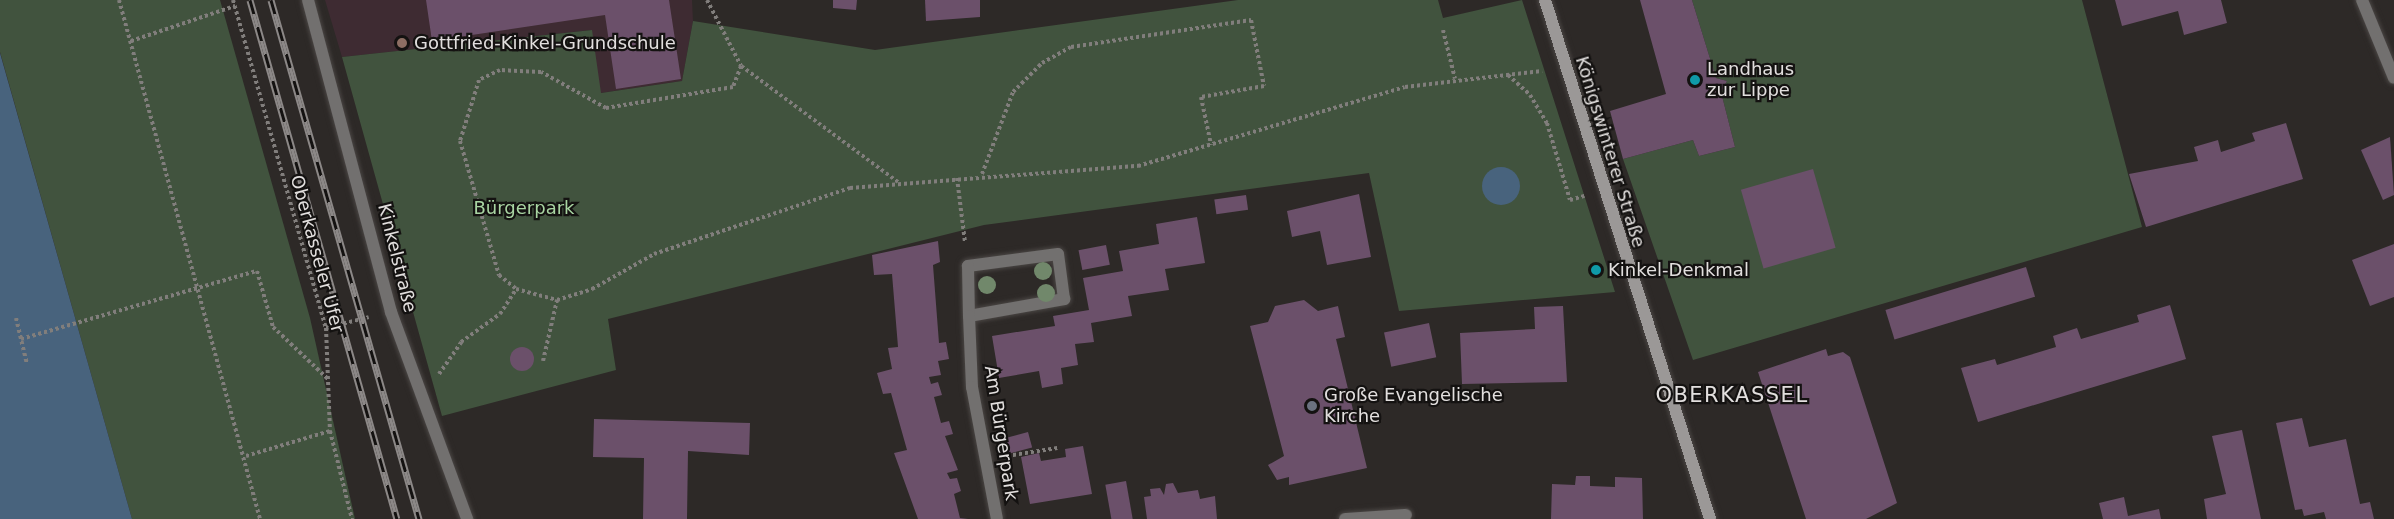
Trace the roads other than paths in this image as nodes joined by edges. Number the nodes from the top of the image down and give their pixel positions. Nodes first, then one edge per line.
1 (308, 0) edge
2 (1545, 0) edge
3 (2362, 0) edge
4 (2394, 78) edge
5 (969, 316) junction
6 (1406, 514) dead end
7 (467, 519) edge
8 (997, 519) edge
9 (1345, 519) edge
10 (1710, 519) edge

1 - 7 street, Kinkelstraße
2 - 10 main road, Königswinterer Straße
3 - 4 street
5 - 5 street, Am Bürgerpark
5 - 8 street, Am Bürgerpark
6 - 9 street

